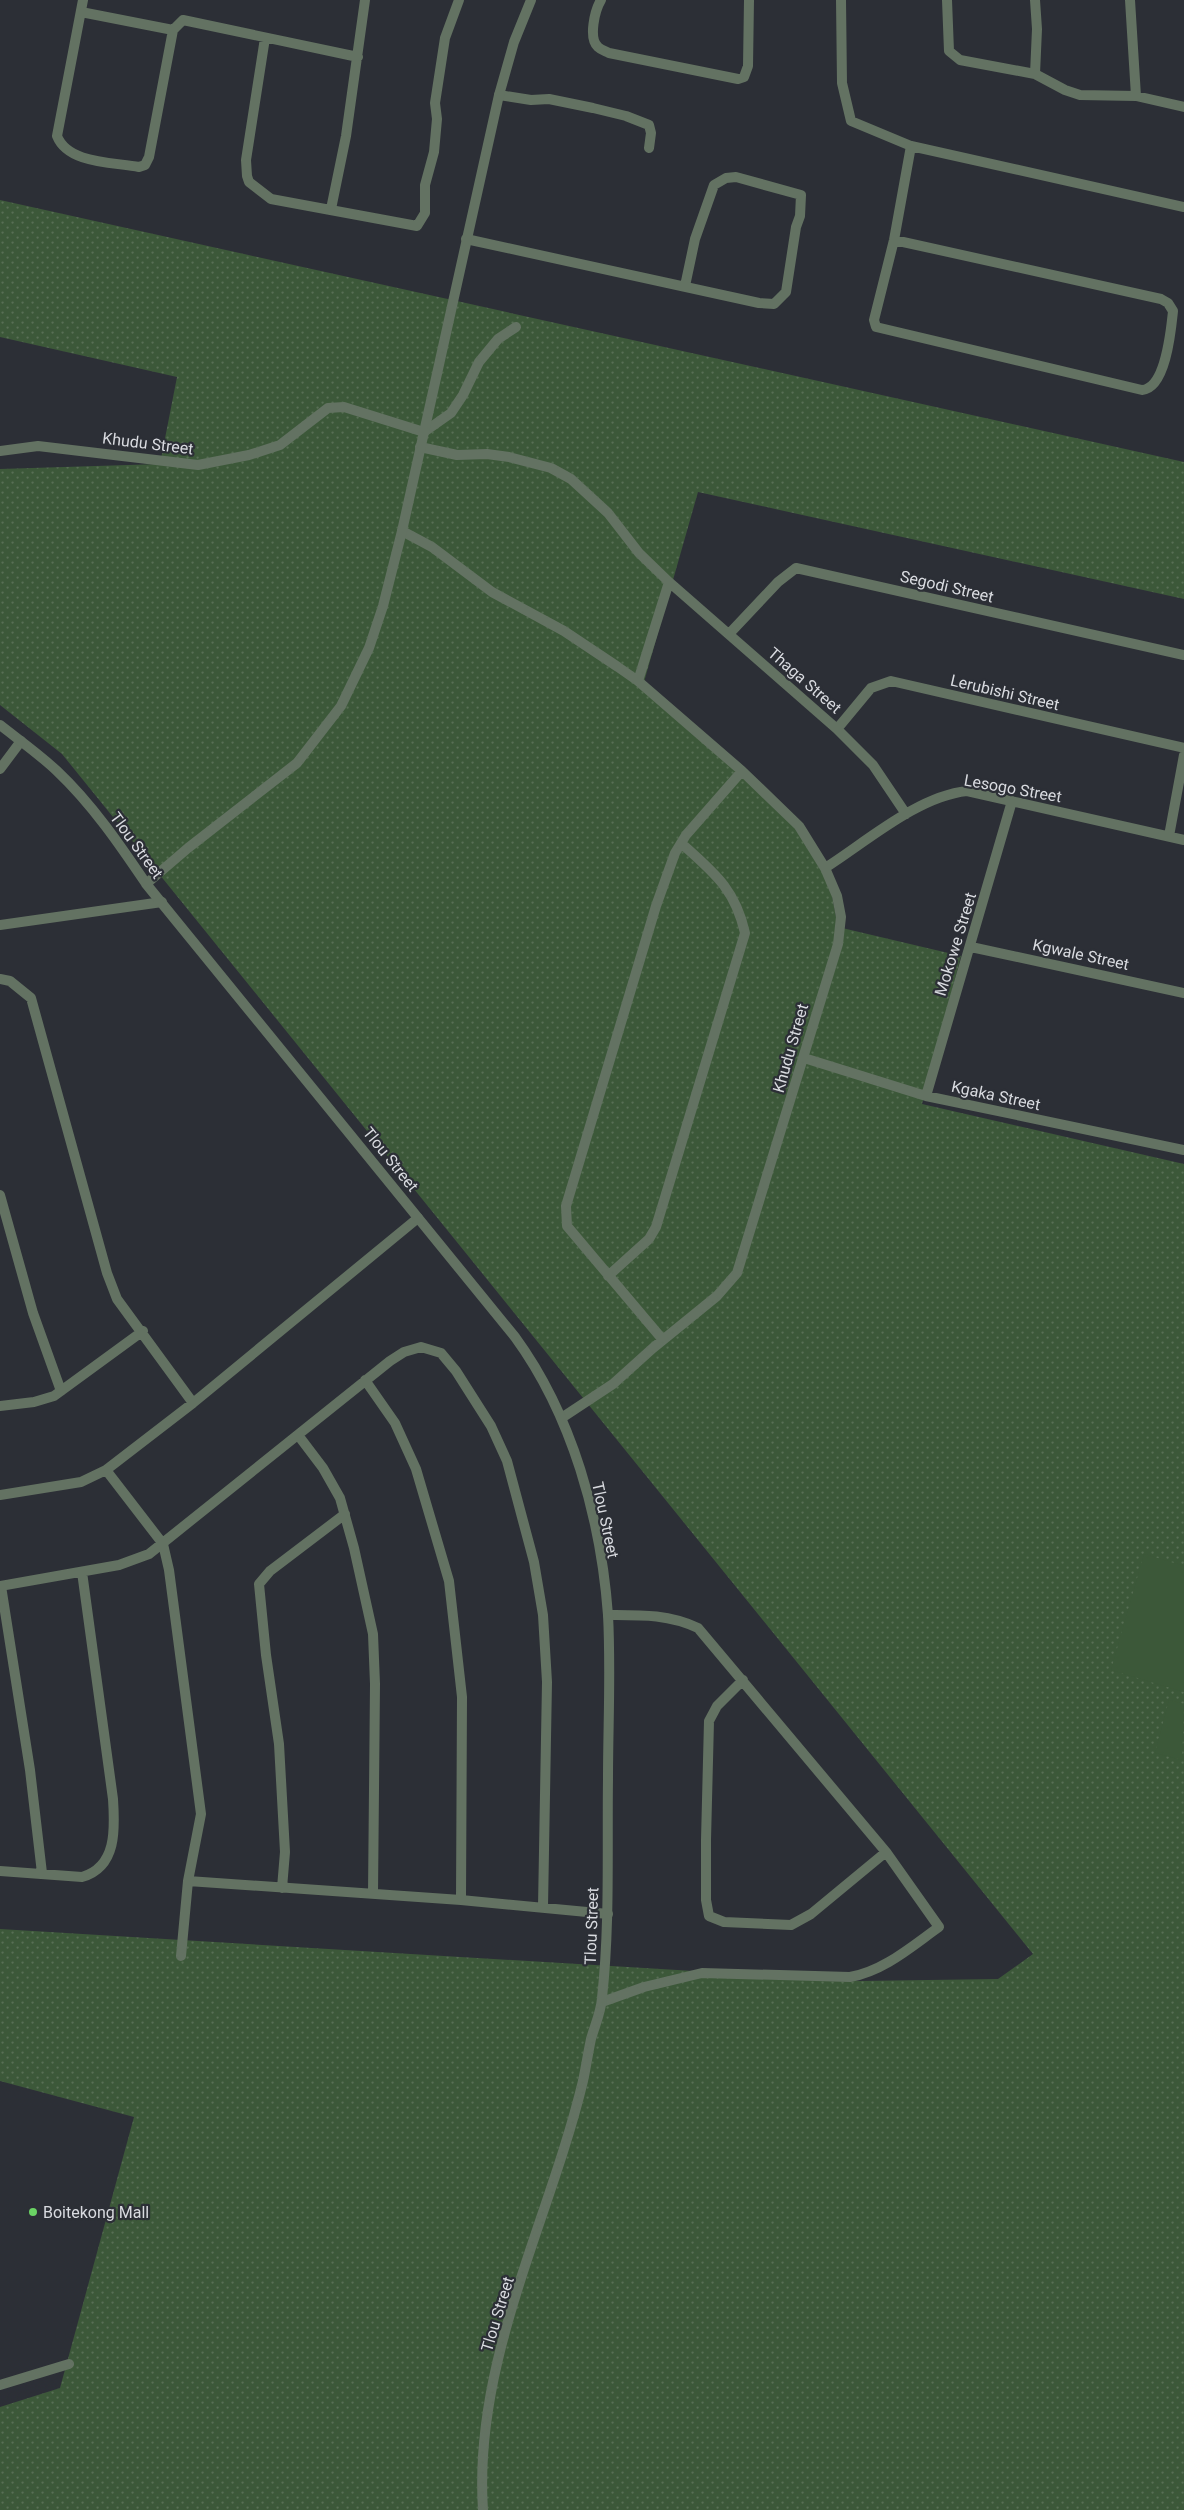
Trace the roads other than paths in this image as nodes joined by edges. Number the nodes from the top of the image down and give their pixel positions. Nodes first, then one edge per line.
1 (83, 0) edge
2 (365, 0) edge
3 (459, 0) edge
4 (531, 0) edge
5 (601, 0) edge
6 (749, 0) edge
7 (841, 0) edge
8 (947, 0) edge
9 (1035, 0) edge
10 (1130, 0) edge
11 (81, 12) junction
12 (172, 30) junction
13 (265, 38) junction
14 (358, 57) junction
15 (1035, 74) junction
16 (499, 95) junction
17 (1136, 96) junction
18 (1184, 107) edge
19 (911, 146) junction
20 (649, 148) dead end
21 (1184, 207) edge
22 (332, 209) junction
23 (466, 239) junction
24 (894, 240) junction
25 (685, 286) junction
26 (516, 327) dead end
27 (424, 432) junction
28 (420, 447) junction
29 (0, 451) edge
30 (402, 530) junction
31 (668, 582) junction
32 (729, 634) junction
33 (1184, 655) edge
34 (638, 681) junction
35 (0, 725) edge
36 (837, 729) junction
37 (21, 741) junction
38 (1184, 748) edge
39 (1184, 755) edge
40 (0, 769) edge
41 (742, 771) junction
42 (1012, 802) junction
43 (906, 814) junction
44 (1169, 836) junction
45 (1184, 840) edge
46 (681, 843) junction
47 (825, 868) junction
48 (146, 884) junction
49 (162, 902) junction
50 (0, 925) edge
51 (971, 947) junction
52 (0, 979) edge
53 (1184, 993) edge
54 (804, 1058) junction
55 (926, 1096) junction
56 (1184, 1150) edge
57 (0, 1195) edge
58 (418, 1218) junction
59 (608, 1276) junction
60 (143, 1331) junction
61 (663, 1340) junction
62 (365, 1380) junction
63 (61, 1391) junction
64 (193, 1403) junction
65 (0, 1406) edge
66 (563, 1417) junction
67 (298, 1435) junction
68 (106, 1470) junction
69 (0, 1495) edge
70 (345, 1514) junction
71 (163, 1544) junction
72 (82, 1572) junction
73 (0, 1586) edge
74 (608, 1615) junction
75 (742, 1680) junction
76 (886, 1852) junction
77 (0, 1871) edge
78 (42, 1874) junction
79 (188, 1881) junction
80 (282, 1888) junction
81 (372, 1894) junction
82 (461, 1900) junction
83 (543, 1907) junction
84 (608, 1914) junction
85 (181, 1956) dead end
86 (602, 2002) junction
87 (69, 2364) dead end
88 (0, 2385) edge
89 (483, 2510) edge

1 - 11 street
2 - 14 street
3 - 22 street
4 - 16 street
5 - 6 street
7 - 19 street
8 - 15 street
9 - 15 street
10 - 17 street
11 - 12 street
11 - 12 street
12 - 13 street
13 - 14 street
13 - 22 street
14 - 22 street
15 - 17 street
16 - 20 street
16 - 23 street
17 - 18 street
19 - 21 street
19 - 24 street
23 - 25 street
23 - 27 street
24 - 24 street
25 - 25 street
26 - 27 street
27 - 28 street
27 - 29 street, Khudu Street
28 - 30 street
28 - 31 street, Thaga Street
30 - 34 street, Khudu Street
30 - 48 street
31 - 32 street, Thaga Street
31 - 34 street
32 - 33 street, Segodi Street
32 - 36 street, Thaga Street
34 - 41 street, Khudu Street
35 - 37 street, Tlou Street
36 - 38 street, Lerubishi Street
36 - 43 street, Thaga Street
37 - 40 street
37 - 48 street, Tlou Street
39 - 44 street
41 - 46 street
41 - 47 street, Khudu Street
42 - 43 street, Lesogo Street
42 - 44 street, Lesogo Street
42 - 51 street, Mokowe Street
43 - 47 street, Lesogo Street
44 - 45 street, Lesogo Street
46 - 59 street
46 - 59 street
47 - 54 street, Khudu Street
48 - 49 street, Tlou Street
49 - 50 street
49 - 58 street, Tlou Street
51 - 53 street, Kgwale Street
51 - 55 street, Mokowe Street
52 - 60 street
54 - 55 street, Kgaka Street
54 - 61 street, Khudu Street
55 - 56 street, Kgaka Street
57 - 63 street
58 - 64 street
58 - 66 street, Tlou Street
59 - 61 street
60 - 63 street
60 - 64 street
61 - 66 street, Khudu Street
62 - 67 street
62 - 82 street
62 - 83 street
63 - 65 street
64 - 68 street
66 - 74 street, Tlou Street
67 - 70 street
67 - 71 street
68 - 69 street
68 - 71 street
70 - 80 street
70 - 81 street
71 - 72 street
71 - 79 street
72 - 73 street
72 - 78 street
73 - 78 street
74 - 75 street
74 - 84 street, Tlou Street
75 - 76 street
75 - 76 street
76 - 86 street
77 - 78 street
79 - 80 street
79 - 85 street
80 - 81 street
81 - 82 street
82 - 83 street
83 - 84 street
84 - 86 street, Tlou Street
86 - 89 street, Tlou Street
87 - 88 street

